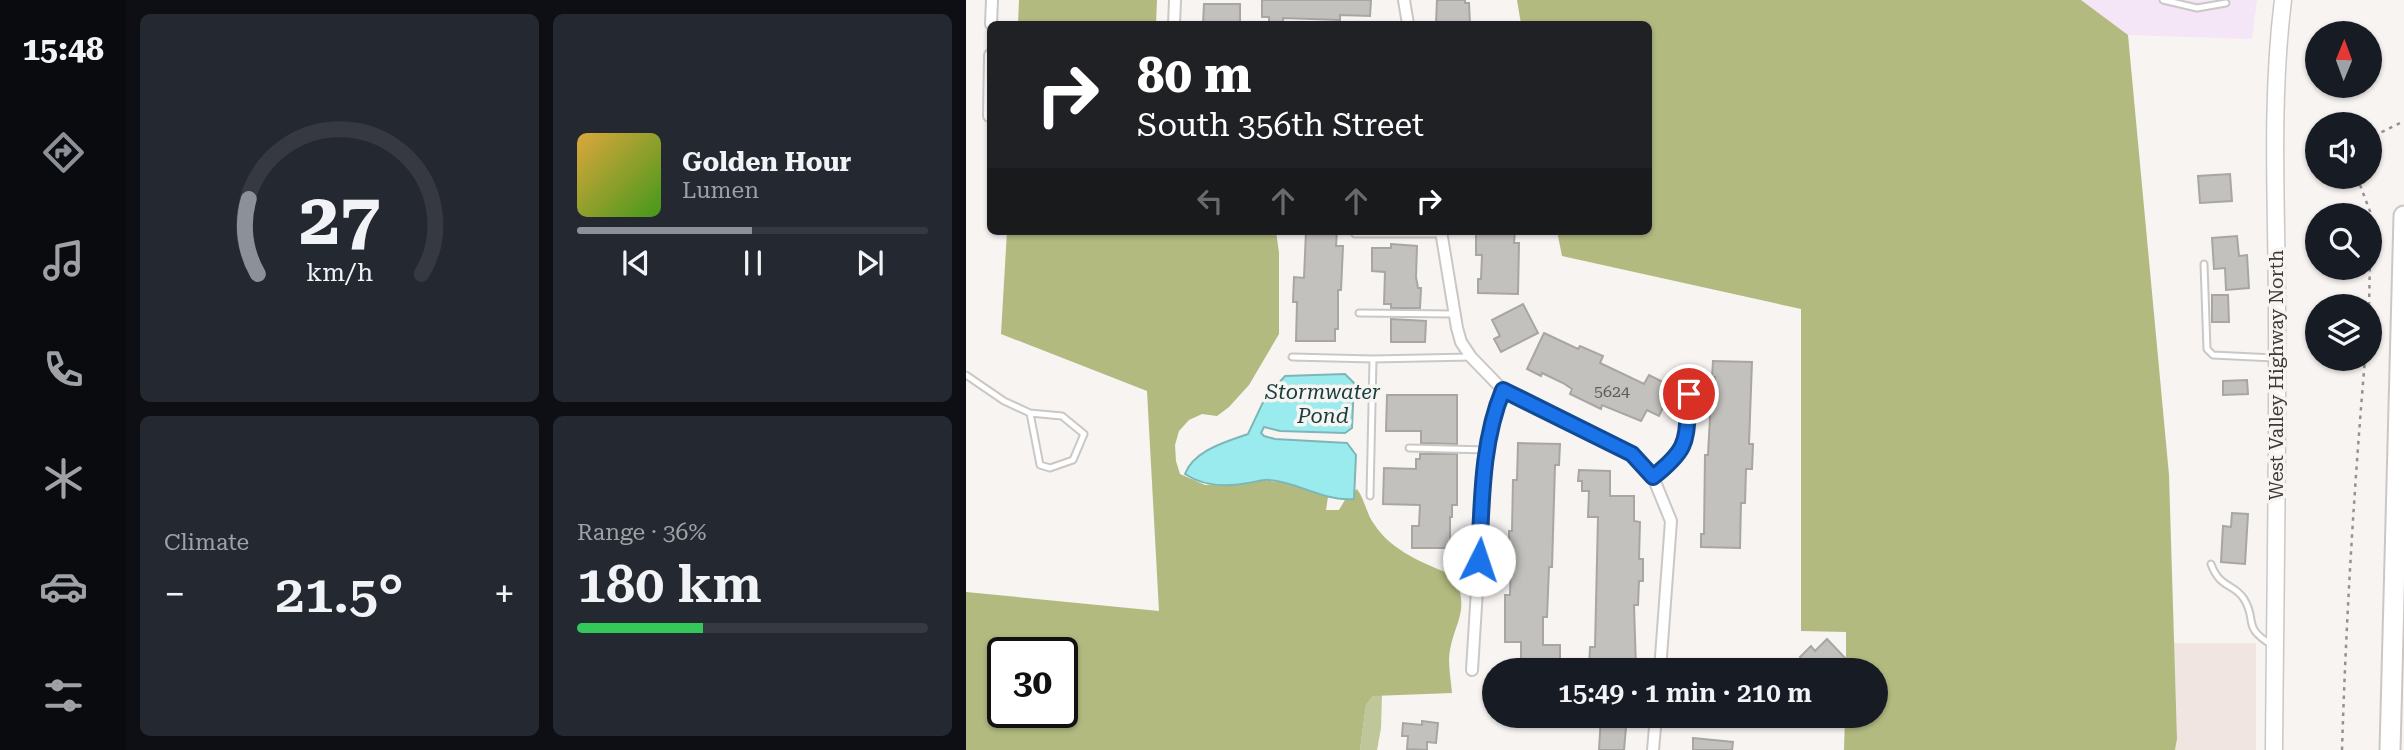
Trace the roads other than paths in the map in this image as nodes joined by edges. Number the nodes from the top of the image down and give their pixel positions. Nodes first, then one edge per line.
1 (992, 0) edge
2 (1175, 0) edge
3 (1404, 0) edge
4 (2163, 0) edge
5 (2209, 0) edge
6 (2283, 0) edge
7 (2228, 1) edge
8 (991, 21) edge
9 (1174, 21) edge
10 (1408, 21) edge
11 (2404, 216) edge
12 (1442, 235) edge
13 (2204, 264) dead end
14 (1359, 313) dead end
15 (1455, 314) junction
16 (1471, 356) junction
17 (1292, 357) dead end
18 (2277, 358) junction
19 (1373, 359) junction
20 (966, 375) edge
21 (1503, 390) junction
22 (1689, 394) dead end
23 (1030, 413) junction
24 (1409, 448) dead end
25 (1487, 450) junction
26 (1653, 477) junction
27 (1370, 496) dead end
28 (2210, 564) dead end
29 (2275, 647) junction
30 (1661, 658) edge
31 (1472, 670) dead end
32 (1655, 728) edge
33 (1653, 750) edge
34 (2274, 750) edge
35 (2390, 750) edge

1 - 8 street
2 - 9 street
3 - 10 street
4 - 7 lane
5 - 7 lane
6 - 18 main road, West Valley Highway North
11 - 35 highway
12 - 15 street
13 - 18 lane
14 - 15 lane
15 - 16 street
16 - 19 lane
16 - 21 street
17 - 19 lane
18 - 29 main road, West Valley Highway North
19 - 27 lane
20 - 23 lane
21 - 25 street
21 - 26 street
22 - 26 lane
23 - 23 lane
24 - 25 lane
25 - 31 street
26 - 30 street
28 - 29 lane
29 - 34 main road, West Valley Highway North
32 - 33 street

